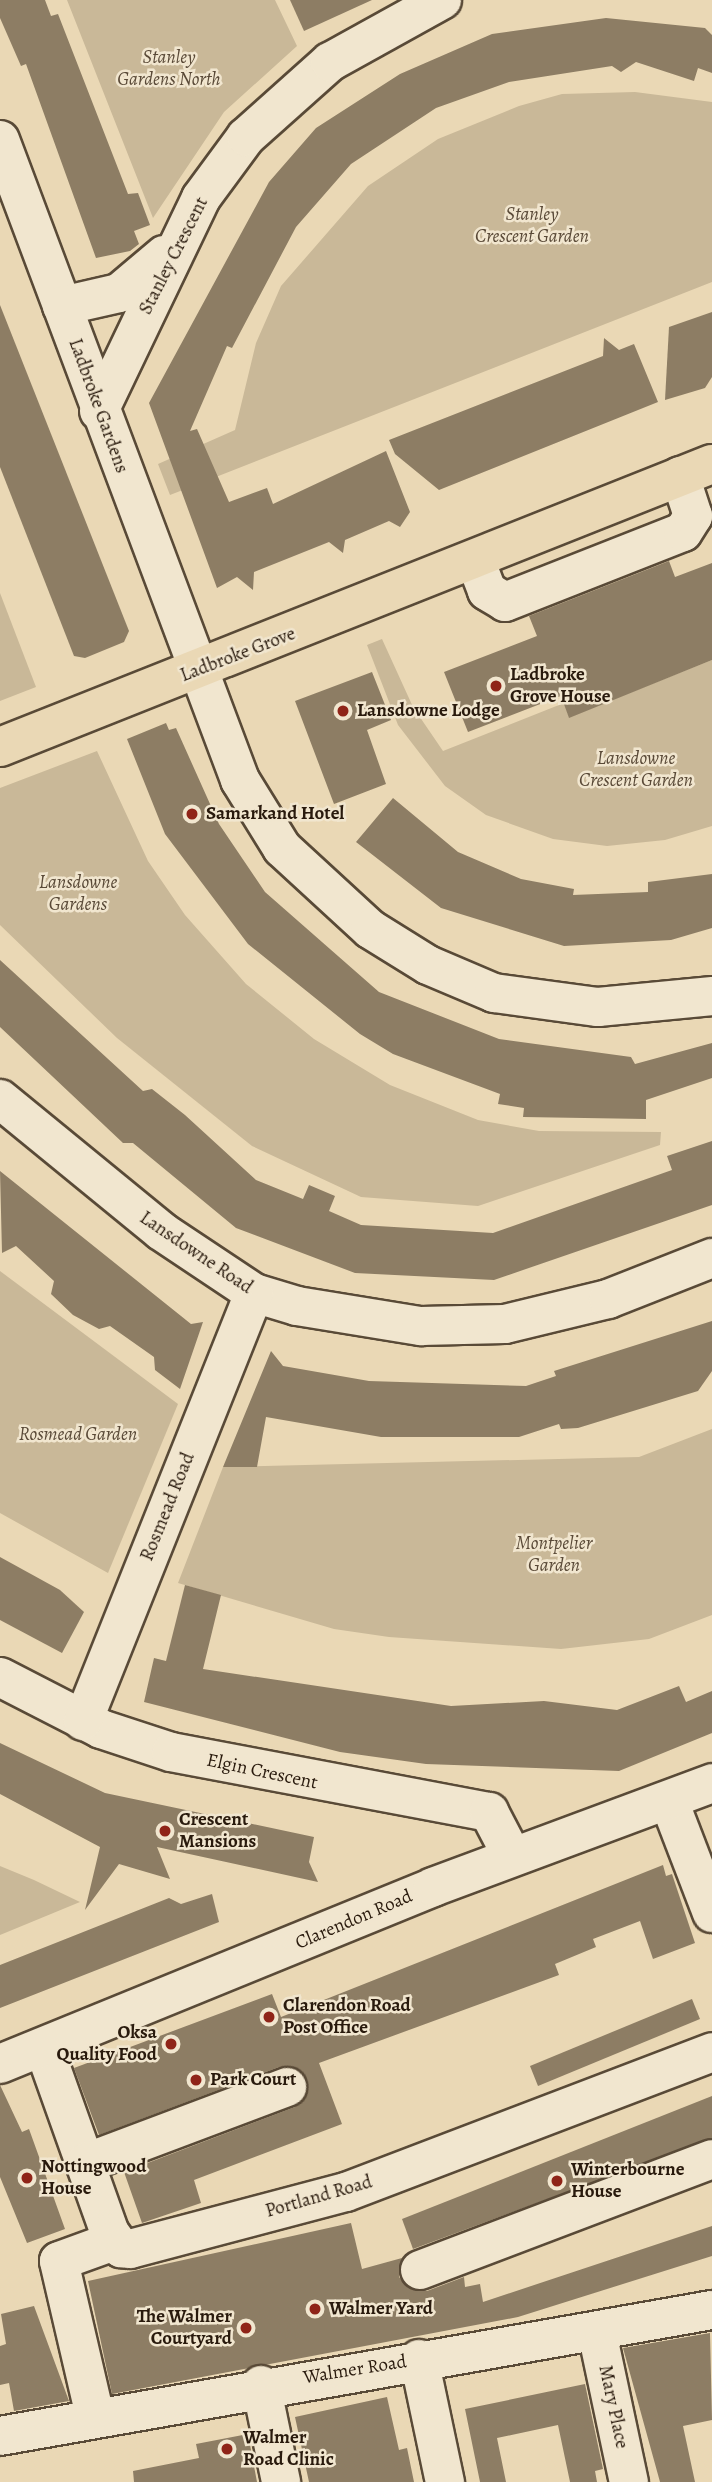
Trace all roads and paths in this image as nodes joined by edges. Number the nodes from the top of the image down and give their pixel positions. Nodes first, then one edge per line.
1 (436, 1) edge
2 (0, 140) edge
3 (180, 238) junction
4 (62, 306) junction
5 (99, 411) junction
6 (696, 470) edge
7 (476, 562) junction
8 (197, 671) junction
9 (0, 747) edge
10 (712, 996) edge
11 (0, 1098) edge
12 (712, 1258) edge
13 (254, 1293) junction
14 (0, 1677) edge
15 (83, 1721) junction
16 (712, 1783) edge
17 (669, 1801) junction
18 (512, 1856) junction
19 (712, 1913) edge
20 (44, 2048) junction
21 (712, 2052) edge
22 (0, 2064) edge
23 (287, 2087) dead end
24 (712, 2159) edge
25 (85, 2162) junction
26 (114, 2241) junction
27 (420, 2270) dead end
28 (712, 2310) edge
29 (597, 2332) junction
30 (419, 2359) junction
31 (261, 2385) junction
32 (95, 2416) junction
33 (0, 2436) edge
34 (281, 2482) edge
35 (444, 2482) edge
36 (628, 2482) edge

1 - 3 street, Stanley Crescent
2 - 4 street, Ladbroke Gardens
3 - 4 street
3 - 5 street, Stanley Crescent
4 - 5 street, Ladbroke Gardens
5 - 8 street, Ladbroke Gardens
6 - 7 main road, Ladbroke Grove
6 - 7 street, Ladbroke Grove
7 - 8 main road, Ladbroke Grove
8 - 9 main road, Ladbroke Grove
8 - 10 street, Ladbroke Gardens
11 - 13 street, Lansdowne Road
12 - 13 street, Lansdowne Road
13 - 15 street, Rosmead Road
14 - 15 street, Elgin Crescent
15 - 18 street, Elgin Crescent
16 - 17 street, Clarendon Road
17 - 18 street, Clarendon Road
17 - 19 street
18 - 20 street, Clarendon Road
20 - 22 street, Clarendon Road
20 - 25 street
21 - 26 street, Portland Road
23 - 25 street
24 - 27 street
25 - 26 street
26 - 32 street
28 - 29 street, Walmer Road
29 - 30 street, Walmer Road
29 - 36 street, Mary Place
30 - 31 street, Walmer Road
30 - 35 street
31 - 32 street, Walmer Road
31 - 34 street
32 - 33 street, Walmer Road

